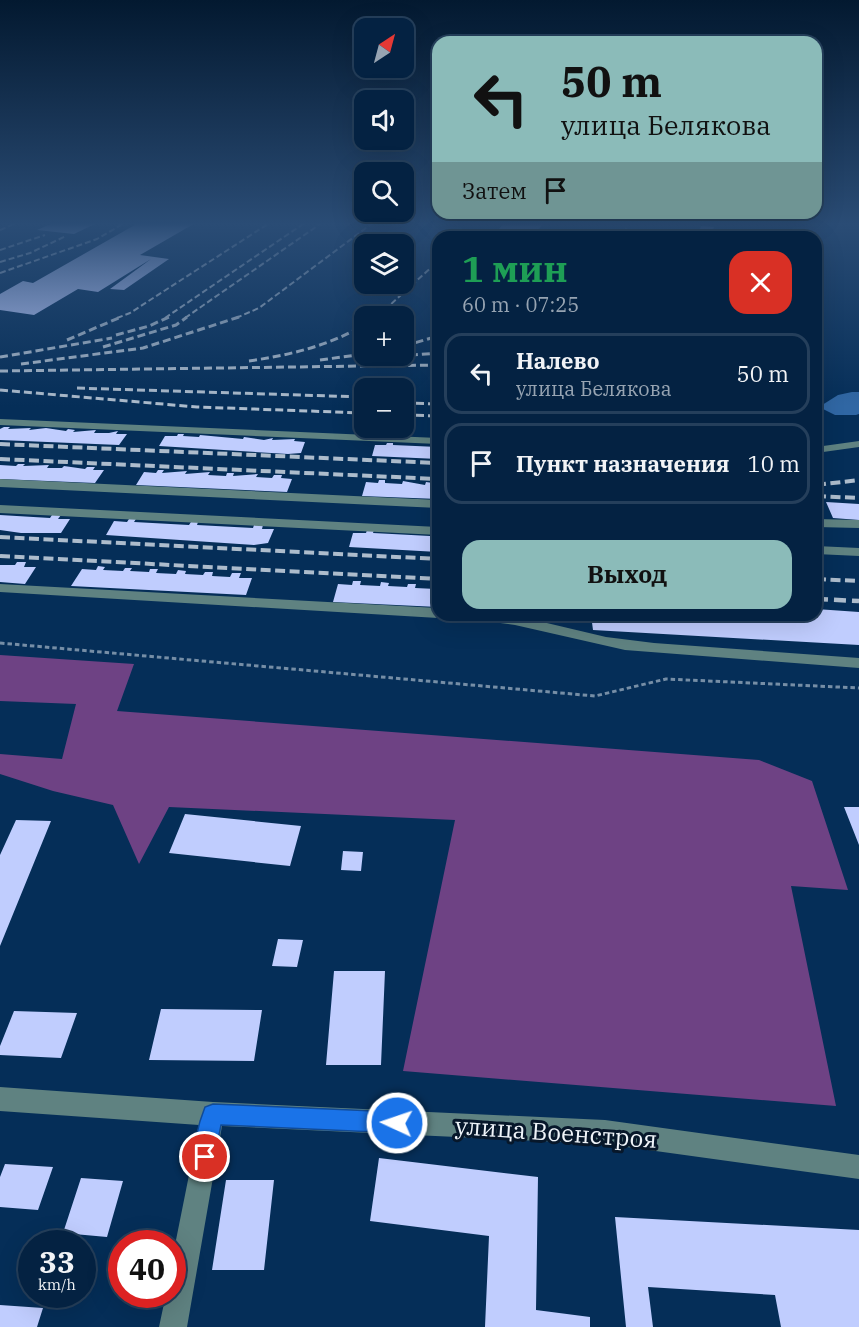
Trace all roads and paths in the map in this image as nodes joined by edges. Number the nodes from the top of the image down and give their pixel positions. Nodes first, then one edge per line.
1 (0, 422) edge
2 (432, 441) edge
3 (859, 444) edge
4 (822, 449) edge
5 (0, 483) edge
6 (432, 504) edge
7 (0, 509) edge
8 (822, 522) edge
9 (859, 524) edge
10 (432, 531) edge
11 (822, 550) edge
12 (859, 552) edge
13 (0, 588) edge
14 (432, 613) edge
15 (517, 621) edge
16 (0, 643) edge
17 (859, 663) edge
18 (859, 688) edge
19 (0, 1099) edge
20 (213, 1114) junction
21 (859, 1167) edge
22 (173, 1327) edge

1 - 2 street
3 - 4 street
5 - 6 street
7 - 10 street
8 - 9 street
11 - 12 street
13 - 14 street
15 - 17 street
16 - 18 path
19 - 20 street, улица Военстроя
20 - 21 street, улица Военстроя
20 - 22 street

